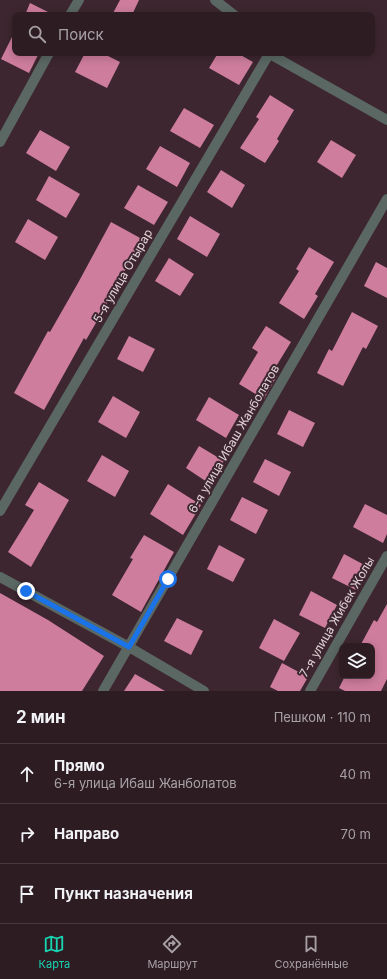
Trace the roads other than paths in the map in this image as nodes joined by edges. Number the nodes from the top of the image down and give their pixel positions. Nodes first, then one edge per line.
1 (79, 0) edge
2 (215, 0) edge
3 (72, 12) edge
4 (230, 12) edge
5 (47, 56) edge
6 (267, 56) edge
7 (272, 56) edge
8 (387, 120) edge
9 (0, 142) edge
10 (387, 200) edge
11 (0, 511) edge
12 (387, 556) edge
13 (0, 577) edge
14 (129, 647) junction
15 (103, 691) edge
16 (204, 691) edge
17 (310, 691) edge

1 - 3 street
2 - 4 street
5 - 9 street
6 - 11 street, 5-я улица Отырар
7 - 8 street
10 - 14 street, 6-я улица Ибаш Жанболатов
12 - 17 street, 7-я улица Жибек Жолы
13 - 14 street
14 - 15 street, 6-я улица Ибаш Жанболатов
14 - 16 street

